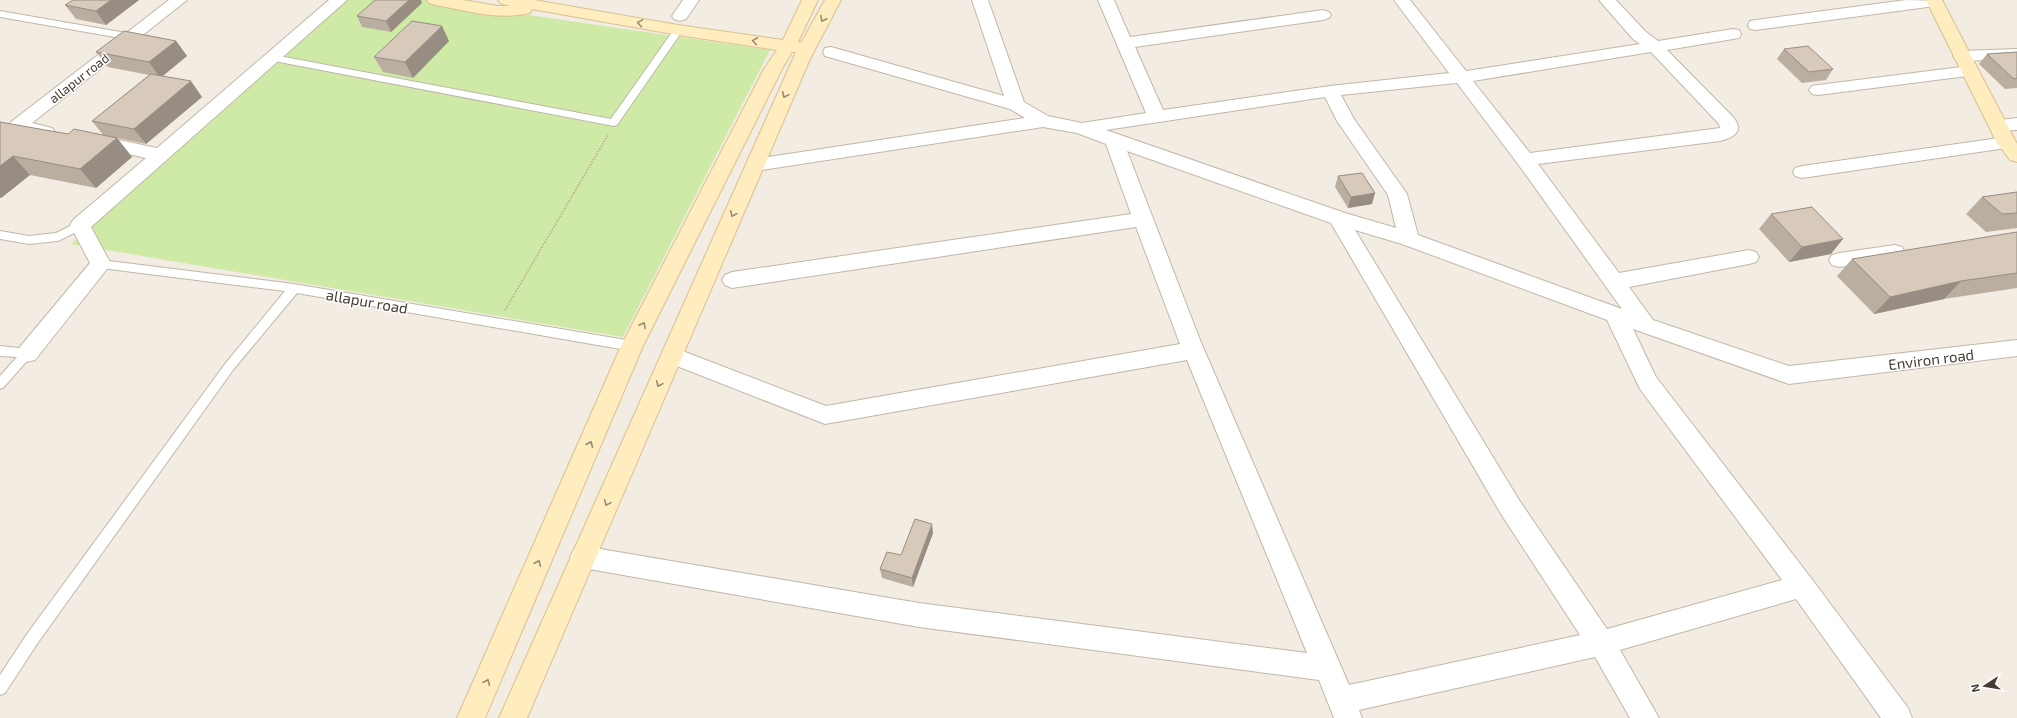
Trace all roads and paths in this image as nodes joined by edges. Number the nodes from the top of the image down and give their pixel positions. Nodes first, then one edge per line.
1 (179, 0) edge
2 (339, 0) edge
3 (435, 0) edge
4 (506, 0) edge
5 (691, 0) edge
6 (810, 0) edge
7 (833, 0) edge
8 (980, 0) edge
9 (1106, 0) edge
10 (1402, 0) edge
11 (1607, 0) edge
12 (1935, 0) edge
13 (570, 5) edge
14 (0, 14) edge
15 (1323, 15) dead end
16 (679, 23) junction
17 (1756, 25) dead end
18 (1732, 34) dead end
19 (132, 37) junction
20 (801, 42) junction
21 (1125, 43) junction
22 (1655, 47) junction
23 (2017, 54) edge
24 (274, 58) junction
25 (1965, 63) junction
26 (1462, 77) junction
27 (1818, 90) dead end
28 (1330, 92) junction
29 (1016, 105) junction
30 (1157, 118) junction
31 (1043, 121) junction
32 (614, 123) junction
33 (2017, 124) edge
34 (1997, 125) junction
35 (1080, 128) junction
36 (1114, 140) junction
37 (2012, 150) edge
38 (161, 155) junction
39 (1526, 160) junction
40 (755, 165) junction
41 (1802, 172) dead end
42 (1338, 218) junction
43 (1141, 219) junction
44 (80, 225) junction
45 (0, 235) edge
46 (1409, 239) junction
47 (1916, 249) edge
48 (1749, 257) dead end
49 (1839, 260) dead end
50 (101, 264) junction
51 (732, 280) dead end
52 (1614, 282) junction
53 (294, 288) junction
54 (1615, 315) junction
55 (497, 324) junction
56 (1646, 326) junction
57 (632, 346) junction
58 (2017, 348) edge
59 (1194, 350) junction
60 (0, 351) edge
61 (27, 354) junction
62 (672, 355) junction
63 (0, 384) edge
64 (583, 556) junction
65 (1802, 586) junction
66 (1601, 643) junction
67 (1327, 668) junction
68 (0, 688) edge
69 (1345, 709) edge
70 (471, 718) edge
71 (513, 718) edge
72 (1645, 718) edge
73 (1898, 718) edge

1 - 19 street, allapur road
2 - 24 street
3 - 13 main road
4 - 13 main road
5 - 16 street
6 - 20 main road
7 -> 20 main road
8 - 29 street
9 - 21 street
10 - 26 street
11 - 22 street
12 - 17 street
12 - 25 main road
13 - 16 main road
14 - 19 lane
15 - 21 street
16 - 20 main road
16 - 32 lane
18 - 22 street
19 - 38 street, allapur road
20 - 29 street
20 -> 40 main road
57 -> 20 main road
21 - 30 street
22 - 26 street
22 - 39 street
23 - 25 street
24 - 32 lane
24 - 38 street
25 - 27 street
25 - 34 main road
26 - 28 street
26 - 39 street
28 - 30 street
28 - 46 street
29 - 31 street
30 - 35 street
31 - 35 street
31 - 40 street
32 - 55 path
33 - 34 street
34 - 37 main road
35 - 36 street, Environ road
36 - 42 street, Environ road
36 - 43 street
37 - 41 street
38 - 44 street
39 - 52 street
40 -> 62 main road
42 - 46 street, Environ road
42 - 66 street
43 - 51 street
43 - 59 street
44 - 45 lane
44 - 50 street
46 - 54 street, Environ road
47 - 49 street
48 - 52 street
50 - 53 lane, allapur road
50 - 61 street
52 - 56 street
53 - 55 lane, allapur road
53 - 68 lane
54 - 56 street, Environ road
54 - 65 street
55 - 57 lane, allapur road
56 - 58 street, Environ road
70 -> 57 main road
59 - 62 street
59 - 67 street
60 - 61 lane
61 - 63 lane
62 -> 64 main road
64 - 67 street
64 - 71 main road
65 - 66 street
65 - 73 street
66 - 69 street
66 - 72 street
67 - 69 street

